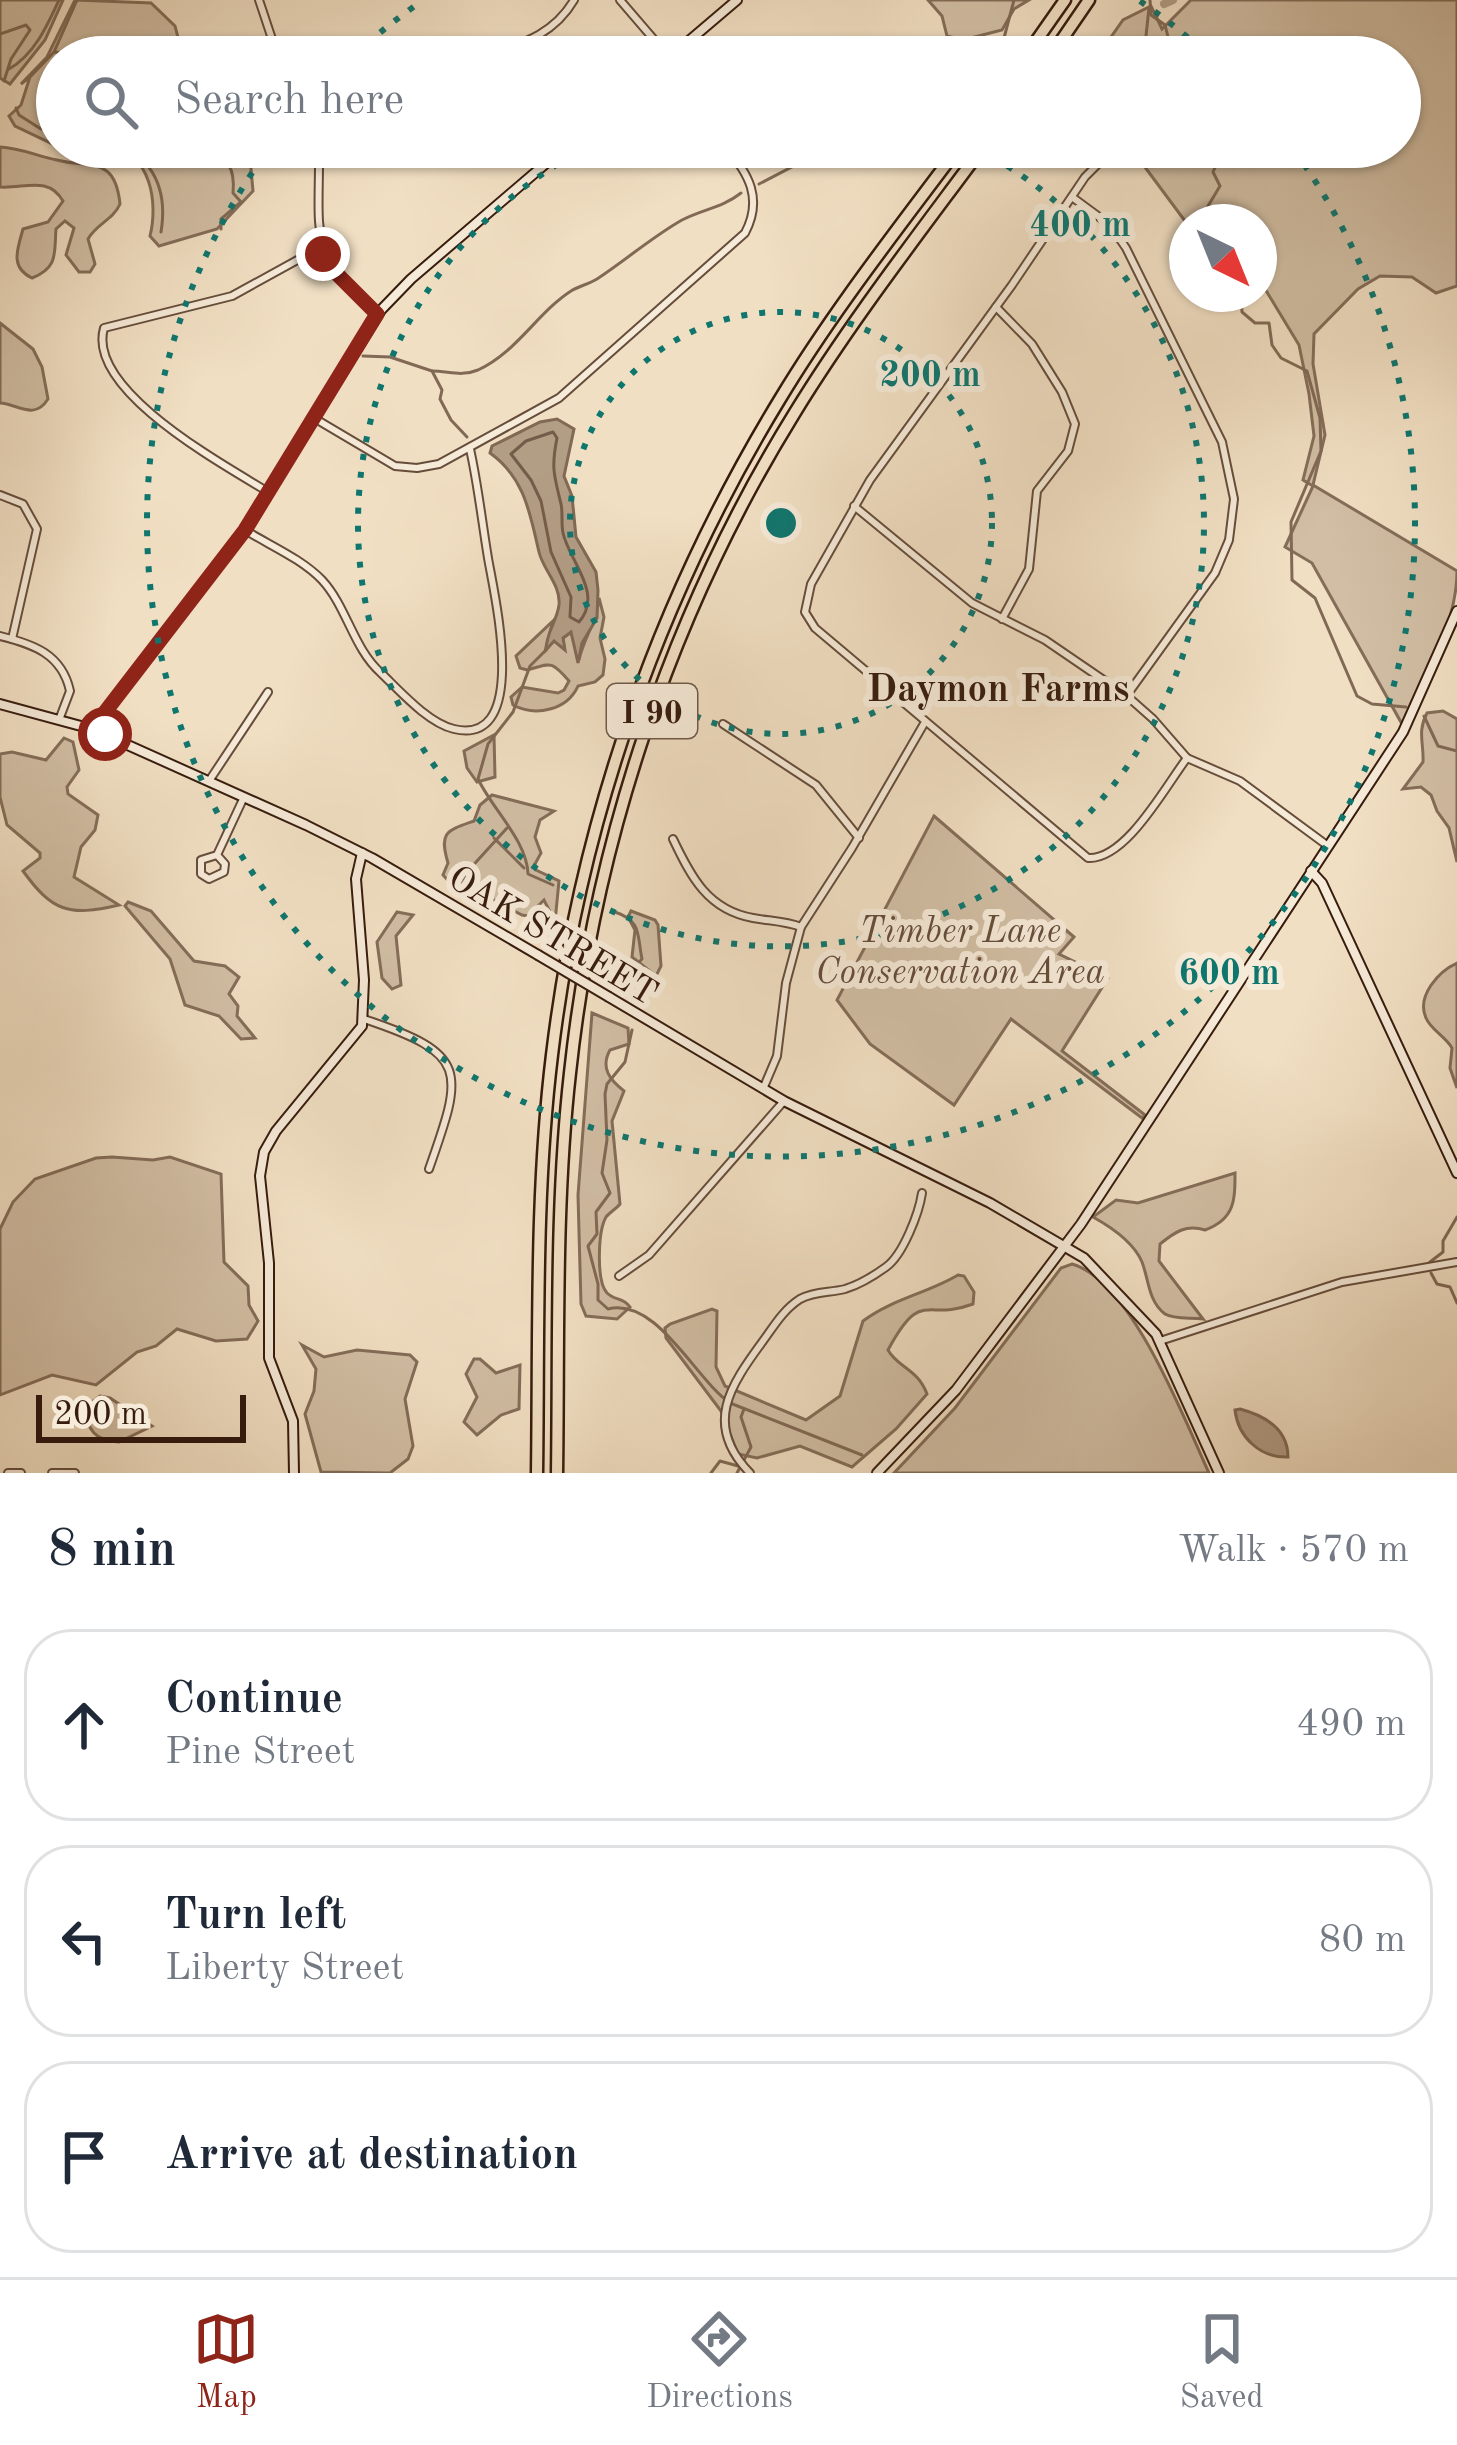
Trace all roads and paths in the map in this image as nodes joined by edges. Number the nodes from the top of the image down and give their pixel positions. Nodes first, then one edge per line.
1 (260, 0) edge
2 (574, 0) edge
3 (620, 0) edge
4 (737, 0) edge
5 (1065, 0) edge
6 (1089, 0) edge
7 (271, 36) edge
8 (539, 36) edge
9 (652, 36) edge
10 (695, 36) edge
11 (1040, 36) edge
12 (1064, 36) edge
13 (319, 168) edge
14 (540, 168) edge
15 (742, 168) edge
16 (944, 168) edge
17 (968, 168) edge
18 (1097, 168) edge
19 (1072, 197) junction
20 (321, 248) junction
21 (996, 307) junction
22 (377, 314) junction
23 (313, 418) junction
24 (469, 448) junction
25 (268, 492) junction
26 (0, 495) edge
27 (854, 506) junction
28 (245, 530) junction
29 (1457, 611) edge
30 (1002, 620) junction
31 (0, 636) edge
32 (11, 639) junction
33 (268, 692) dead end
34 (1127, 696) junction
35 (0, 704) edge
36 (59, 720) junction
37 (925, 722) junction
38 (723, 724) dead end
39 (92, 729) junction
40 (1186, 758) junction
41 (209, 781) junction
42 (244, 797) junction
43 (859, 838) junction
44 (673, 839) dead end
45 (1328, 846) junction
46 (362, 853) junction
47 (217, 855) junction
48 (1311, 871) junction
49 (801, 927) junction
50 (364, 1019) junction
51 (763, 1089) junction
52 (784, 1100) junction
53 (429, 1168) dead end
54 (1457, 1172) edge
55 (922, 1192) dead end
56 (1065, 1246) junction
57 (1457, 1262) edge
58 (620, 1276) dead end
59 (1160, 1341) junction
60 (8, 1473) edge
61 (21, 1473) edge
62 (52, 1473) edge
63 (75, 1473) edge
64 (294, 1473) edge
65 (537, 1473) edge
66 (557, 1473) edge
67 (750, 1473) edge
68 (877, 1473) edge
69 (1219, 1473) edge

1 - 7 street
2 - 8 street
3 - 9 street
4 - 10 main road
5 - 11 highway
6 - 12 highway
13 - 20 street
14 - 22 main road
15 - 24 street
16 - 65 highway, I 90
17 - 66 highway, I 90
18 - 19 street
19 - 21 street
19 - 34 street
20 - 22 street
20 - 25 street
21 - 27 street
21 - 30 street
22 - 23 main road
23 - 24 street
23 - 25 main road
24 - 28 street
25 - 28 main road
26 - 32 street
27 - 30 street
27 - 37 street
28 - 39 main road
29 - 45 main road
30 - 34 street
31 - 32 street
32 - 36 street
33 - 41 street
34 - 40 street
35 - 36 main road, OAK STREET
36 - 39 main road, OAK STREET
37 - 40 street
37 - 43 street
38 - 43 street
39 - 41 main road, OAK STREET
40 - 45 street
41 - 42 main road, OAK STREET
42 - 46 main road, OAK STREET
42 - 47 street
43 - 49 street
44 - 49 street
45 - 48 main road
46 - 50 main road
46 - 51 main road, OAK STREET, bridge
47 - 47 street
48 - 54 main road
48 - 56 main road
49 - 51 street
50 - 53 street
50 - 64 main road
51 - 52 main road, OAK STREET
52 - 56 main road, OAK STREET
52 - 58 street
55 - 67 street
56 - 59 main road, OAK STREET
56 - 68 main road
57 - 59 street
59 - 69 main road, OAK STREET
60 - 61 street
62 - 63 street

